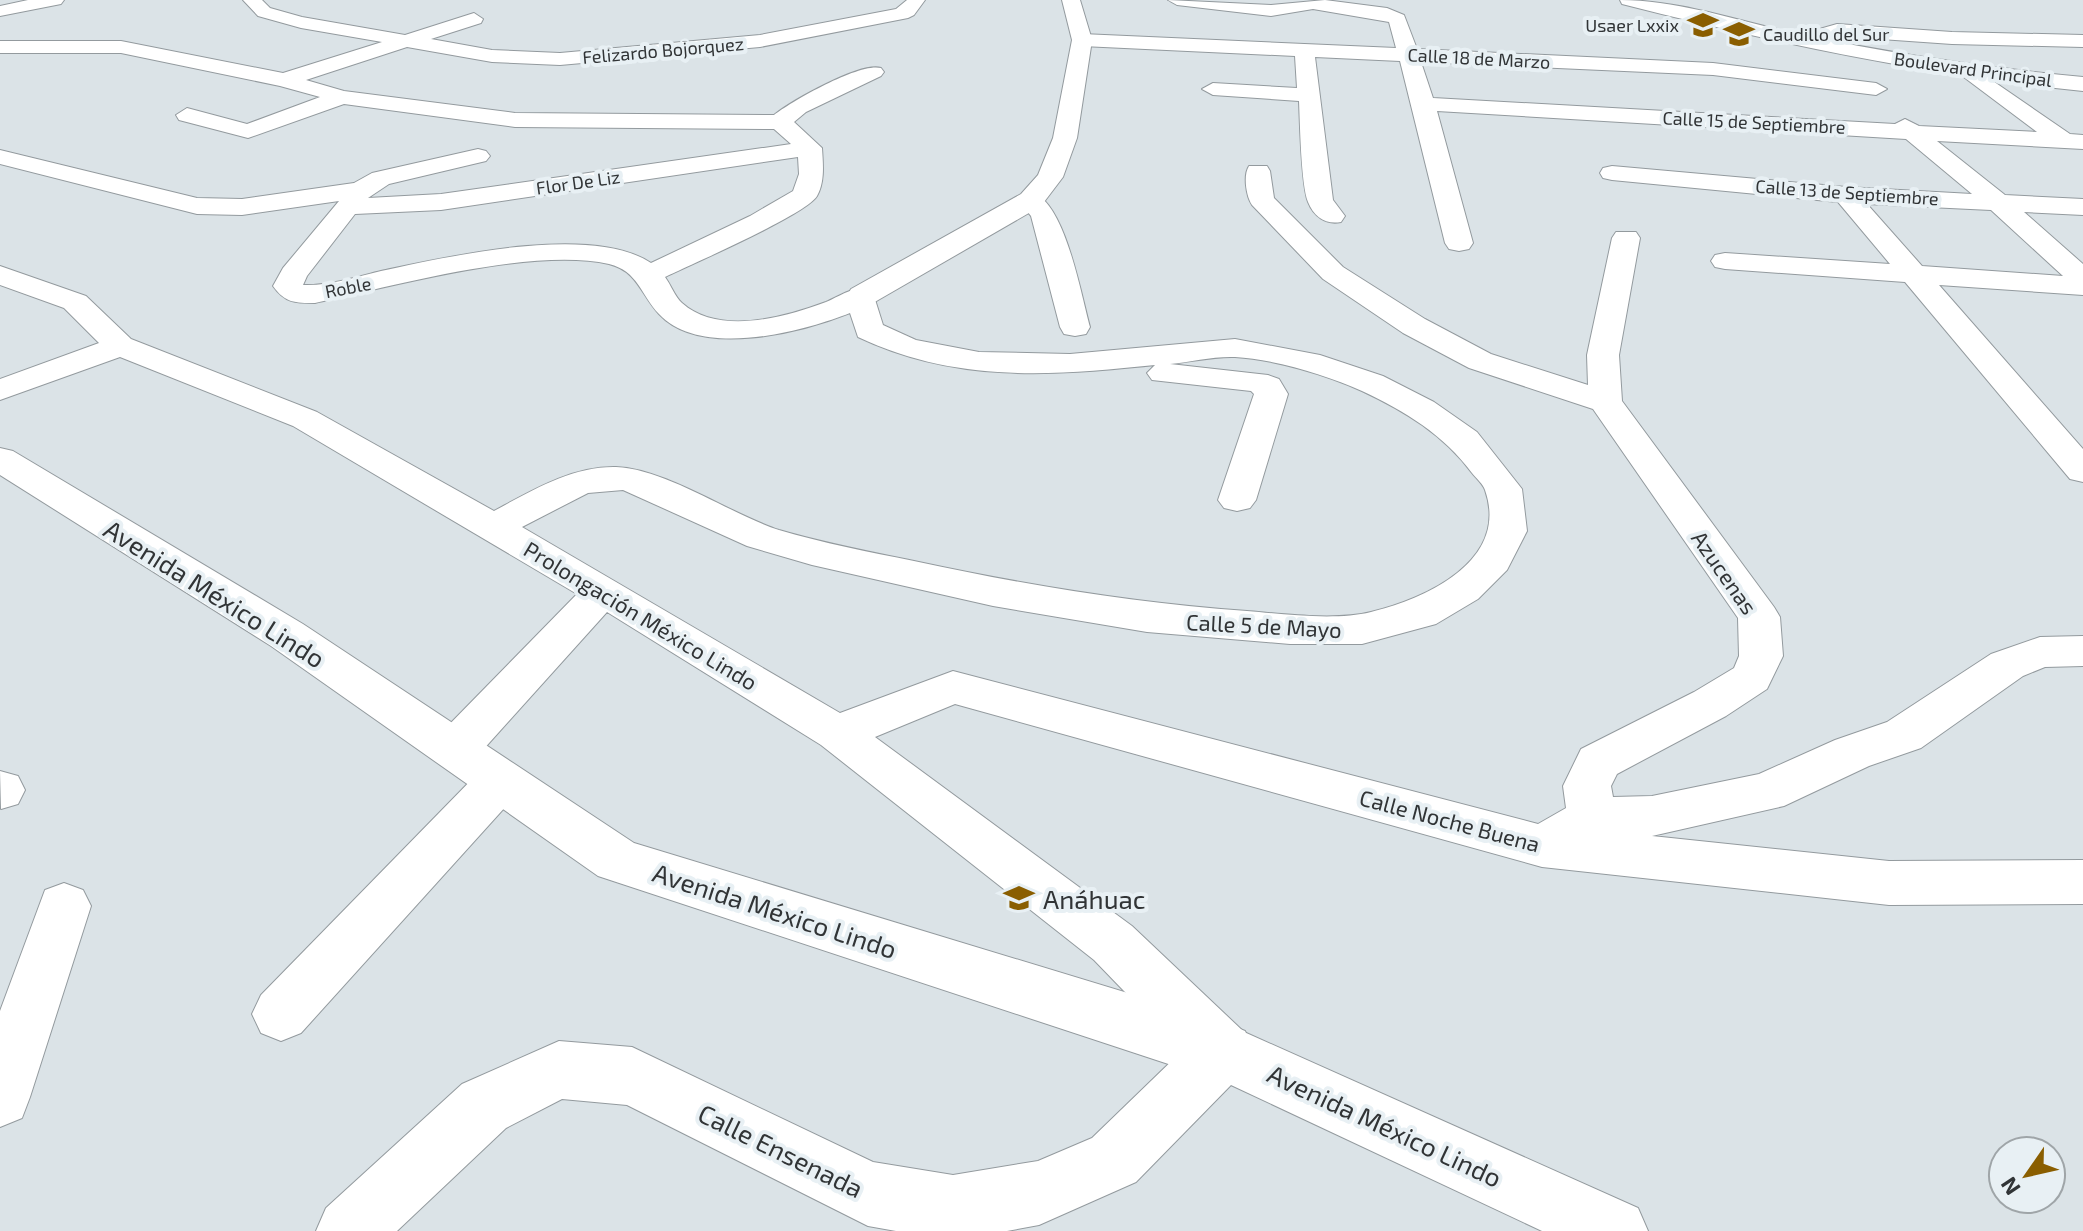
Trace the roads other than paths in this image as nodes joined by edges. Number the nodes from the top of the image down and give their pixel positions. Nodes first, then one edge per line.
1 (55, 0) edge
2 (252, 0) edge
3 (916, 0) edge
4 (1071, 0) edge
5 (1177, 0) edge
6 (1629, 0) edge
7 (1314, 2) edge
8 (0, 11) edge
9 (474, 19) dead end
10 (403, 40) junction
11 (1082, 40) junction
12 (1802, 40) junction
13 (2083, 41) edge
14 (0, 47) edge
15 (1304, 48) junction
16 (1857, 51) junction
17 (1407, 54) junction
18 (874, 72) dead end
19 (1967, 72) junction
20 (284, 80) junction
21 (2083, 84) edge
22 (1213, 89) dead end
23 (1876, 89) junction
24 (1310, 95) junction
25 (342, 97) junction
26 (1424, 104) junction
27 (187, 115) dead end
28 (780, 122) junction
29 (1909, 131) junction
30 (2073, 141) edge
31 (810, 148) junction
32 (2083, 153) edge
33 (478, 156) dead end
34 (0, 157) edge
35 (1258, 171) dead end
36 (1612, 173) dead end
37 (1846, 195) junction
38 (353, 199) junction
39 (1031, 200) junction
40 (1996, 201) junction
41 (2083, 207) edge
42 (1332, 216) dead end
43 (1626, 238) dead end
44 (1459, 243) dead end
45 (1725, 261) dead end
46 (1909, 272) junction
47 (649, 274) junction
48 (0, 275) edge
49 (2083, 279) edge
50 (2083, 286) edge
51 (862, 296) junction
52 (120, 346) junction
53 (1072, 346) junction
54 (0, 390) edge
55 (1605, 402) junction
56 (0, 459) edge
57 (2083, 471) edge
58 (1237, 500) dead end
59 (494, 527) junction
60 (603, 591) junction
61 (2083, 651) edge
62 (837, 733) junction
63 (455, 749) junction
64 (500, 781) junction
65 (1592, 818) junction
66 (1542, 846) junction
67 (2083, 882) edge
68 (64, 906) dead end
69 (281, 1014) dead end
70 (1223, 1052) junction
71 (0, 1097) edge
72 (349, 1231) edge
73 (1615, 1231) edge

1 - 8 street
2 - 10 street, Felizardo Bojorquez
3 - 10 street, Felizardo Bojorquez
4 - 11 street
5 - 7 street
6 - 12 street, Boulevard Principal
7 - 17 street
9 - 10 street
10 - 20 street
11 - 15 street, Calle 18 de Marzo
11 - 39 street
12 - 13 street
12 - 16 street, Boulevard Principal
14 - 20 street
15 - 17 street, Calle 18 de Marzo
15 - 24 street
16 - 19 street, Boulevard Principal
16 - 23 street
17 - 23 street, Calle 18 de Marzo
17 - 26 street
18 - 28 street
19 - 21 street, Boulevard Principal
19 - 30 street
20 - 25 street
22 - 24 street
23 - 29 street
24 - 42 street
25 - 27 street
25 - 28 street
26 - 29 street, Calle 15 de Septiembre
26 - 44 street
28 - 31 street
29 - 30 street, Calle 15 de Septiembre
29 - 40 street
30 - 32 street
31 - 38 street, Flor De Liz
31 - 47 street
33 - 38 street, Roble
34 - 38 street
35 - 55 street
36 - 37 street, Calle 13 de Septiembre
37 - 40 street, Calle 13 de Septiembre
37 - 46 street
38 - 47 street, Roble
39 - 51 street
39 - 53 street
40 - 41 street, Calle 13 de Septiembre
40 - 49 street
43 - 55 street
45 - 46 street
46 - 50 street
46 - 57 street
47 - 51 street
48 - 52 street, Prolongación México Lindo
51 - 53 street, Calle 5 de Mayo
52 - 54 street
52 - 59 street, Prolongación México Lindo
53 - 58 street, Calle 5 de Mayo
53 - 59 street, Calle 5 de Mayo
55 - 65 street, Azucenas
56 - 63 street, Avenida México Lindo
59 - 60 street, Prolongación México Lindo
60 - 62 street, Prolongación México Lindo
60 - 63 street
61 - 65 street
62 - 66 street, Calle Noche Buena
62 - 70 street, Prolongación México Lindo
63 - 64 street, Avenida México Lindo
64 - 69 street
64 - 70 street, Avenida México Lindo
65 - 66 street
66 - 67 street, Calle Noche Buena
68 - 71 street
70 - 72 street, Calle Ensenada
70 - 73 street, Avenida México Lindo

